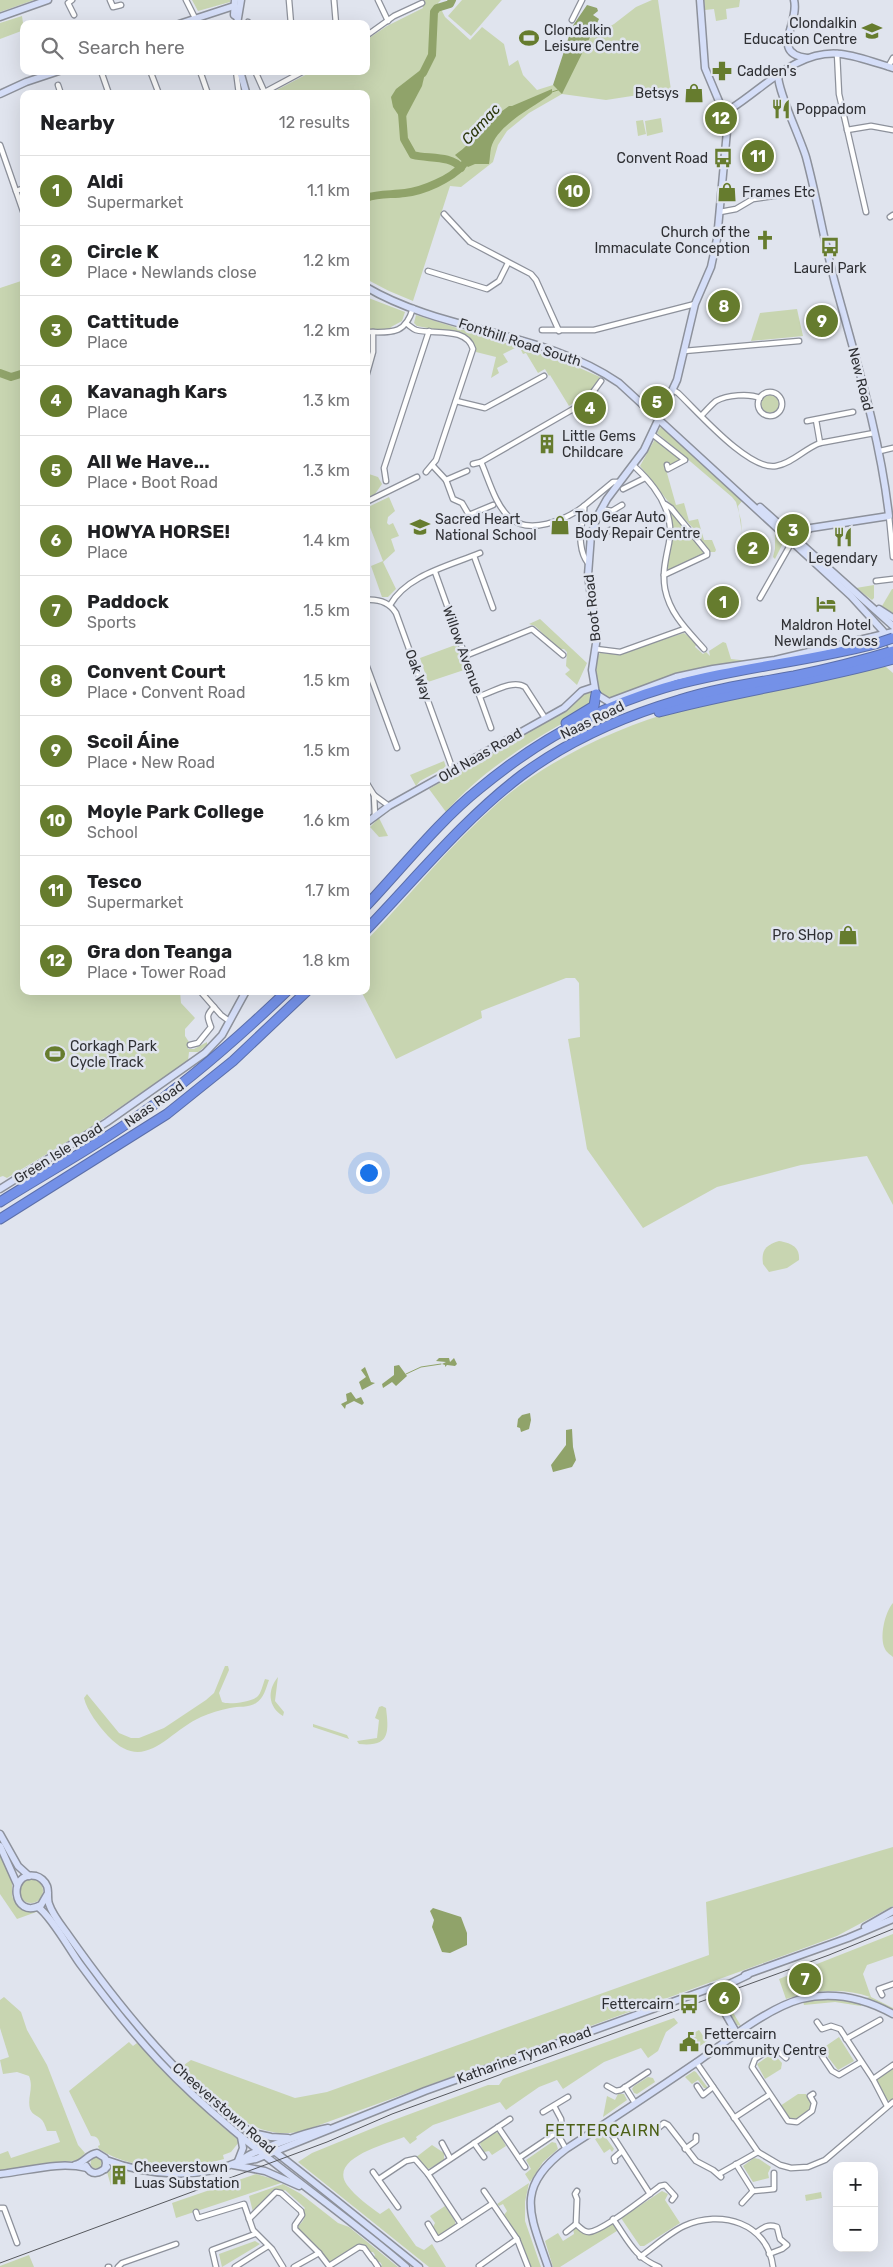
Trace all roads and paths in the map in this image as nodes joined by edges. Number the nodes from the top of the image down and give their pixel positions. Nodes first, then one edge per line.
1 (48, 0) edge
2 (72, 0) edge
3 (110, 0) edge
4 (186, 0) edge
5 (248, 0) edge
6 (290, 0) edge
7 (334, 0) edge
8 (378, 0) edge
9 (582, 0) edge
10 (700, 0) edge
11 (796, 1) edge
12 (238, 2) edge
13 (422, 3) dead end
14 (121, 5) dead end
15 (74, 15) dead end
16 (0, 17) edge
17 (195, 18) junction
18 (190, 20) edge
19 (237, 20) edge
20 (291, 20) edge
21 (336, 20) edge
22 (572, 20) dead end
23 (388, 21) junction
24 (370, 33) edge
25 (837, 53) junction
26 (794, 56) junction
27 (806, 58) junction
28 (893, 58) edge
29 (794, 64) junction
30 (890, 68) edge
31 (47, 75) edge
32 (102, 75) edge
33 (153, 75) edge
34 (201, 75) edge
35 (239, 75) edge
36 (256, 75) edge
37 (296, 75) edge
38 (775, 77) junction
39 (58, 85) dead end
40 (60, 90) edge
41 (108, 90) edge
42 (158, 90) edge
43 (207, 90) edge
44 (244, 90) edge
45 (262, 90) edge
46 (267, 90) edge
47 (0, 94) edge
48 (721, 108) junction
49 (732, 108) junction
50 (726, 118) junction
51 (847, 130) junction
52 (893, 130) edge
53 (0, 145) edge
54 (1, 155) edge
55 (20, 190) edge
56 (16, 191) junction
57 (787, 194) dead end
58 (20, 202) edge
59 (720, 212) junction
60 (866, 212) dead end
61 (444, 214) dead end
62 (508, 263) junction
63 (428, 271) dead end
64 (370, 288) edge
65 (695, 304) junction
66 (413, 308) junction
67 (407, 324) junction
68 (542, 330) dead end
69 (429, 331) junction
70 (559, 331) junction
71 (373, 332) joint
72 (798, 341) dead end
73 (684, 351) junction
74 (370, 363) edge
75 (544, 376) dead end
76 (601, 381) dead end
77 (673, 390) junction
78 (760, 398) junction
79 (456, 401) junction
80 (667, 402) junction
81 (645, 406) junction
82 (853, 412) dead end
83 (702, 415) junction
84 (659, 420) junction
85 (816, 420) junction
86 (807, 421) dead end
87 (874, 433) junction
88 (652, 434) junction
89 (820, 443) junction
90 (893, 448) edge
91 (880, 451) junction
92 (481, 462) junction
93 (473, 464) dead end
94 (667, 465) dead end
95 (433, 466) junction
96 (634, 466) junction
97 (467, 471) dead end
98 (426, 472) dead end
99 (417, 477) dead end
100 (645, 478) junction
101 (446, 480) junction
102 (386, 481) dead end
103 (622, 485) junction
104 (370, 500) edge
105 (493, 504) dead end
106 (665, 504) junction
107 (622, 505) dead end
108 (584, 506) junction
109 (601, 509) junction
110 (889, 516) junction
111 (610, 530) dead end
112 (591, 535) junction
113 (793, 539) junction
114 (480, 553) dead end
115 (474, 556) junction
116 (893, 557) edge
117 (588, 563) junction
118 (435, 572) junction
119 (664, 575) junction
120 (893, 579) edge
121 (876, 580) dead end
122 (760, 598) dead end
123 (370, 600) edge
124 (865, 601) junction
125 (390, 605) junction
126 (493, 608) dead end
127 (893, 618) edge
128 (875, 621) junction
129 (893, 627) edge
130 (684, 629) junction
131 (893, 632) edge
132 (887, 635) edge
133 (874, 639) junction
134 (864, 640) junction
135 (596, 649) junction
136 (704, 649) dead end
137 (893, 650) edge
138 (563, 655) dead end
139 (465, 656) junction
140 (888, 661) edge
141 (738, 666) junction
142 (370, 675) edge
143 (595, 691) junction
144 (480, 696) junction
145 (591, 716) junction
146 (545, 718) junction
147 (491, 728) dead end
148 (397, 748) dead end
149 (524, 754) junction
150 (453, 770) junction
151 (370, 789) edge
152 (374, 795) junction
153 (389, 806) junction
154 (375, 816) junction
155 (370, 820) edge
156 (370, 902) edge
157 (370, 926) edge
158 (204, 995) edge
159 (244, 995) edge
160 (283, 995) edge
161 (303, 995) edge
162 (214, 1007) junction
163 (229, 1021) junction
164 (190, 1045) dead end
165 (0, 1189) edge
166 (0, 1202) edge
167 (0, 1219) edge
168 (0, 1834) edge
169 (0, 1846) edge
170 (29, 1876) junction
171 (17, 1884) junction
172 (48, 1893) junction
173 (38, 1907) junction
174 (893, 1911) edge
175 (893, 1918) edge
176 (838, 1942) junction
177 (893, 1984) edge
178 (713, 1988) junction
179 (882, 1995) dead end
180 (893, 2014) edge
181 (880, 2020) dead end
182 (817, 2022) dead end
183 (736, 2034) junction
184 (846, 2039) junction
185 (822, 2056) dead end
186 (786, 2058) dead end
187 (696, 2062) junction
188 (861, 2062) junction
189 (893, 2065) edge
190 (648, 2072) dead end
191 (873, 2079) junction
192 (607, 2086) dead end
193 (697, 2086) dead end
194 (713, 2087) junction
195 (625, 2088) junction
196 (813, 2094) dead end
197 (769, 2095) junction
198 (568, 2097) dead end
199 (893, 2102) edge
200 (635, 2103) junction
201 (554, 2106) junction
202 (887, 2106) junction
203 (543, 2112) dead end
204 (734, 2118) junction
205 (510, 2119) dead end
206 (605, 2124) junction
207 (334, 2127) junction
208 (498, 2127) junction
209 (656, 2130) dead end
210 (247, 2131) junction
211 (557, 2132) junction
212 (240, 2136) junction
213 (696, 2136) dead end
214 (295, 2138) junction
215 (442, 2143) dead end
216 (474, 2143) junction
217 (566, 2149) junction
218 (685, 2149) junction
219 (272, 2150) junction
220 (259, 2151) junction
221 (622, 2151) junction
222 (758, 2152) junction
223 (266, 2155) junction
224 (450, 2158) junction
225 (484, 2158) dead end
226 (519, 2158) junction
227 (86, 2160) junction
228 (106, 2160) junction
229 (615, 2161) dead end
230 (235, 2163) junction
231 (115, 2164) junction
232 (736, 2164) junction
233 (76, 2165) junction
234 (525, 2167) dead end
235 (87, 2168) junction
236 (105, 2169) junction
237 (373, 2172) dead end
238 (774, 2173) dead end
239 (0, 2174) edge
240 (428, 2174) junction
241 (379, 2179) junction
242 (307, 2189) junction
243 (484, 2190) dead end
244 (577, 2191) dead end
245 (753, 2191) junction
246 (650, 2194) junction
247 (672, 2200) dead end
248 (742, 2203) dead end
249 (492, 2204) junction
250 (398, 2207) dead end
251 (0, 2208) edge
252 (196, 2212) dead end
253 (249, 2219) junction
254 (613, 2219) junction
255 (428, 2224) dead end
256 (461, 2224) junction
257 (576, 2224) junction
258 (566, 2232) dead end
259 (757, 2232) junction
260 (255, 2234) junction
261 (517, 2240) junction
262 (16, 2243) dead end
263 (176, 2244) dead end
264 (268, 2246) junction
265 (319, 2253) junction
266 (769, 2254) junction
267 (640, 2257) junction
268 (476, 2261) dead end
269 (333, 2266) edge
270 (417, 2266) edge
271 (480, 2266) edge
272 (118, 2267) edge
273 (216, 2267) edge
274 (235, 2267) edge
275 (283, 2267) edge
276 (294, 2267) edge
277 (378, 2267) edge
278 (406, 2267) edge
279 (528, 2267) edge
280 (548, 2267) edge
281 (659, 2267) edge
282 (772, 2267) edge

1 - 16 main road
2 - 15 street
3 - 14 street
4 - 17 street
5 - 12 main road
6 - 20 street
7 - 21 street
8 - 23 street
9 - 22 street
10 - 48 main road
11 - 26 main road
12 - 17 main road
12 - 19 main road
13 - 23 street
17 - 18 main road
23 - 24 street
25 - 27 main road
25 - 30 main road
25 - 51 street
26 - 27 main road
26 - 29 main road
27 - 29 main road
28 - 30 street
29 - 38 main road
31 - 47 main road
32 - 41 street
33 - 42 street
34 - 43 street
35 - 44 main road
36 - 45 street
37 - 46 street
38 - 49 main road
38 - 87 main road, New Road
39 - 40 street
48 - 49 main road
48 - 50 main road
49 - 50 main road
50 - 59 main road
51 - 52 street
51 - 60 street
53 - 54 street
54 - 56 street
55 - 56 street
56 - 58 street
57 - 59 street
59 - 65 main road
61 - 62 street
62 - 63 street
62 - 70 street
64 - 66 main road, Fonthill Road South
65 - 70 street
65 - 73 main road, Boot Road
66 - 67 street
66 - 81 main road, Fonthill Road South
67 - 69 street
67 - 71 street
68 - 70 street
69 - 79 street
69 - 102 street
71 - 74 street
72 - 73 street
73 - 77 main road, Boot Road
75 - 79 street
76 - 92 street
77 - 80 main road, Boot Road
77 - 83 street
78 - 78 street
78 - 83 street
79 - 95 street
80 - 81 main road
80 - 84 main road, Boot Road
81 - 84 main road, Fonthill Road South
82 - 85 street
83 - 89 street
84 - 88 main road, Boot Road
84 - 113 main road, Fonthill Road South
85 - 86 street
85 - 89 street
87 - 89 street
87 - 91 main road, New Road
88 - 94 street
88 - 96 main road, Boot Road
90 - 91 street
91 - 110 main road, New Road
92 - 93 street
92 - 108 street
95 - 98 street
95 - 101 street
96 - 100 street
96 - 103 main road, Boot Road
97 - 101 street
99 - 104 street
100 - 103 street
100 - 106 street
101 - 105 street
103 - 108 street
103 - 109 main road, Boot Road
106 - 119 street
106 - 119 street
107 - 109 street
108 - 117 street
109 - 112 main road, Boot Road
110 - 113 main road
110 - 116 street, New Road
111 - 112 street
112 - 117 main road, Boot Road
113 - 122 street
113 - 124 main road, Fonthill Road South
113 - 128 main road, Fonthill Road South
114 - 115 street
115 - 118 street
115 - 126 street
117 - 135 main road, Boot Road
118 - 125 street
118 - 139 street, Willow Avenue
119 - 130 street
120 - 121 street
123 - 125 street
124 - 127 main road
124 - 129 main road, Fonthill Road South
125 - 150 street, Oak Way
128 - 132 main road, Fonthill Road South
128 - 133 main road
129 - 132 main road, Naas Road
130 - 135 street
130 - 136 street
131 - 132 main road
132 - 133 highway, Naas Road, bridge
132 - 134 main road
132 - 137 main road, Fonthill Road South
133 - 134 main road
133 - 145 highway, Naas Road
134 - 141 main road
135 - 143 main road, Boot Road
137 - 140 highway
138 - 139 street
139 - 144 street, Willow Avenue
140 - 157 highway, Naas Road
141 - 143 main road
141 - 145 highway
142 - 148 street
143 - 146 main road, Old Naas Road
143 - 149 highway
144 - 146 street
144 - 147 street, Willow Avenue
145 - 149 highway, Naas Road
146 - 150 main road, Old Naas Road
149 - 156 highway, Naas Road
150 - 153 main road, Old Naas Road
151 - 152 street
152 - 153 street
152 - 154 street
153 - 154 main road, Old Naas Road
154 - 155 main road, Old Naas Road
158 - 162 street
159 - 163 main road, Green Isle Road
160 - 166 highway, Naas Road
161 - 167 highway, Naas Road
162 - 163 street
162 - 164 street
163 - 165 main road, Green Isle Road
168 - 170 main road, Cheeverstown Road
169 - 171 main road, Cheeverstown Road
170 - 171 main road
170 - 172 main road, Cheeverstown Road
171 - 173 main road, Cheeverstown Road
172 - 173 main road
172 - 210 main road, Cheeverstown Road
173 - 212 main road, Cheeverstown Road
174 - 176 main road, Katharine Tynan Road
175 - 176 main road, Katharine Tynan Road
176 - 178 main road, Katharine Tynan Road
177 - 179 street
178 - 183 main road
178 - 207 main road, Katharine Tynan Road
180 - 183 main road
181 - 184 street
182 - 184 street
183 - 187 main road
184 - 188 street
185 - 188 street
186 - 197 street
187 - 194 street
187 - 200 main road
188 - 191 street
189 - 191 street
190 - 195 street
191 - 202 street
192 - 195 street
193 - 194 street
194 - 204 street
195 - 200 street
196 - 197 street
197 - 204 street
198 - 201 street
199 - 202 street
200 - 206 main road
201 - 203 street
201 - 211 street
202 - 222 street
204 - 222 street
205 - 208 street
206 - 217 main road
206 - 221 street
207 - 214 main road, Katharine Tynan Road
207 - 219 main road, Katharine Tynan Road
208 - 216 street
208 - 226 street
209 - 218 street
210 - 214 main road
210 - 219 main road, Cheeverstown Road
211 - 217 street
211 - 226 street
212 - 220 main road, Cheeverstown Road
212 - 230 main road
213 - 218 street
214 - 219 main road, Katharine Tynan Road
215 - 224 street
216 - 224 street
216 - 225 street
217 - 280 main road
218 - 232 street
219 - 220 main road, Katharine Tynan Road
219 - 223 main road
219 - 270 main road, Cheeverstown Road
220 - 223 main road, Cheeverstown Road
220 - 230 main road, Katharine Tynan Road
221 - 229 street
221 - 246 street
222 - 232 street
223 - 230 main road
223 - 242 main road, Cheeverstown Road
224 - 240 street
226 - 234 street
227 - 228 main road
227 - 233 main road
227 - 235 main road
228 - 231 main road
228 - 236 main road
230 - 231 main road
230 - 242 main road
231 - 236 main road
232 - 245 street
233 - 235 main road
233 - 239 main road
235 - 236 main road
237 - 241 street
238 - 245 street
240 - 241 street
240 - 256 street
241 - 250 street
242 - 278 main road, Cheeverstown Road
243 - 249 street
244 - 257 street
245 - 248 street
246 - 247 street
246 - 254 street
249 - 256 street
249 - 261 street
251 - 262 street
252 - 253 street
253 - 260 street
253 - 265 street
254 - 257 street
254 - 267 street
255 - 256 street
257 - 258 street
259 - 266 street
259 - 266 street
259 - 267 street
260 - 264 street
260 - 273 street
261 - 271 street
261 - 279 street
263 - 272 street
264 - 274 street
264 - 275 street
265 - 269 street
265 - 276 street
266 - 282 street
267 - 281 street
268 - 271 street
269 - 277 street

